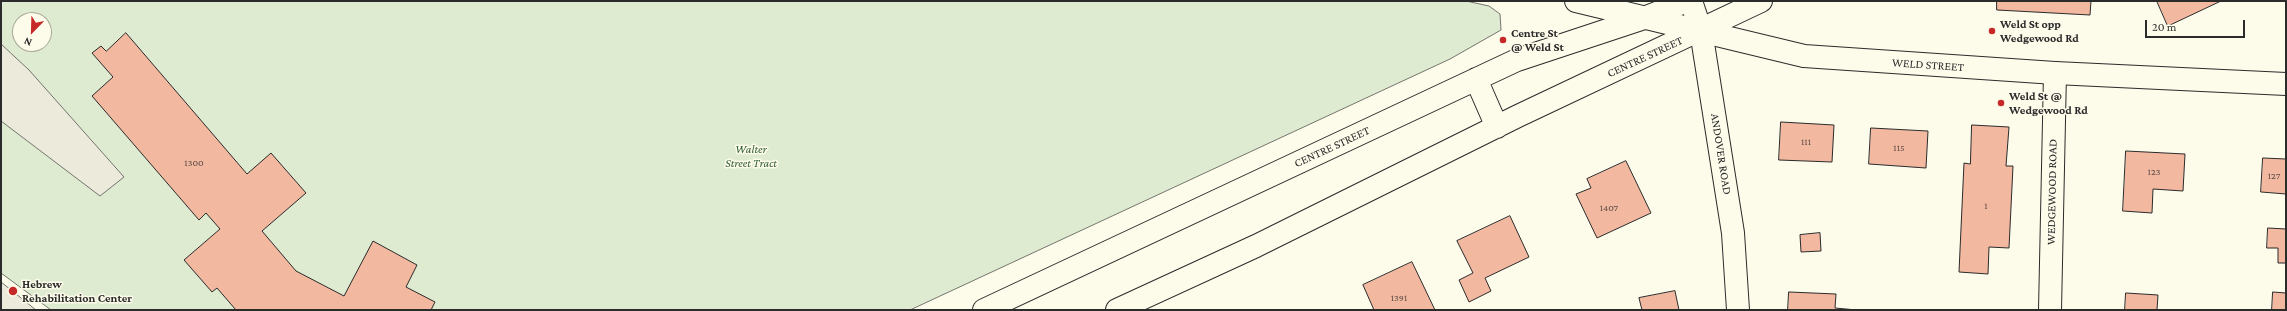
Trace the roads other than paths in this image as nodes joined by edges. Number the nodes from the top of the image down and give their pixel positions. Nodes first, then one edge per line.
1 (1576, 1) edge
2 (1687, 1) edge
3 (1691, 1) edge
4 (1761, 1) edge
5 (1644, 18) junction
6 (1701, 31) junction
7 (2055, 73) junction
8 (1476, 79) junction
9 (2286, 84) edge
10 (1497, 127) junction
11 (987, 309) edge
12 (1117, 310) edge
13 (1738, 310) edge
14 (2050, 310) edge

1 - 5 main road, WELD STREET
2 - 5 main road, CENTRE STREET
3 - 6 main road, ANDOVER ROAD
4 - 6 main road, CENTRE STREET
5 - 6 main road, WELD STREET
5 - 8 main road, CENTRE STREET
6 - 7 main road, WELD STREET
6 - 10 main road, CENTRE STREET
6 - 13 main road, ANDOVER ROAD
7 - 9 main road, WELD STREET
7 - 14 main road, WEDGEWOOD ROAD
8 - 10 main road
8 - 11 main road, CENTRE STREET
10 - 12 main road, CENTRE STREET

